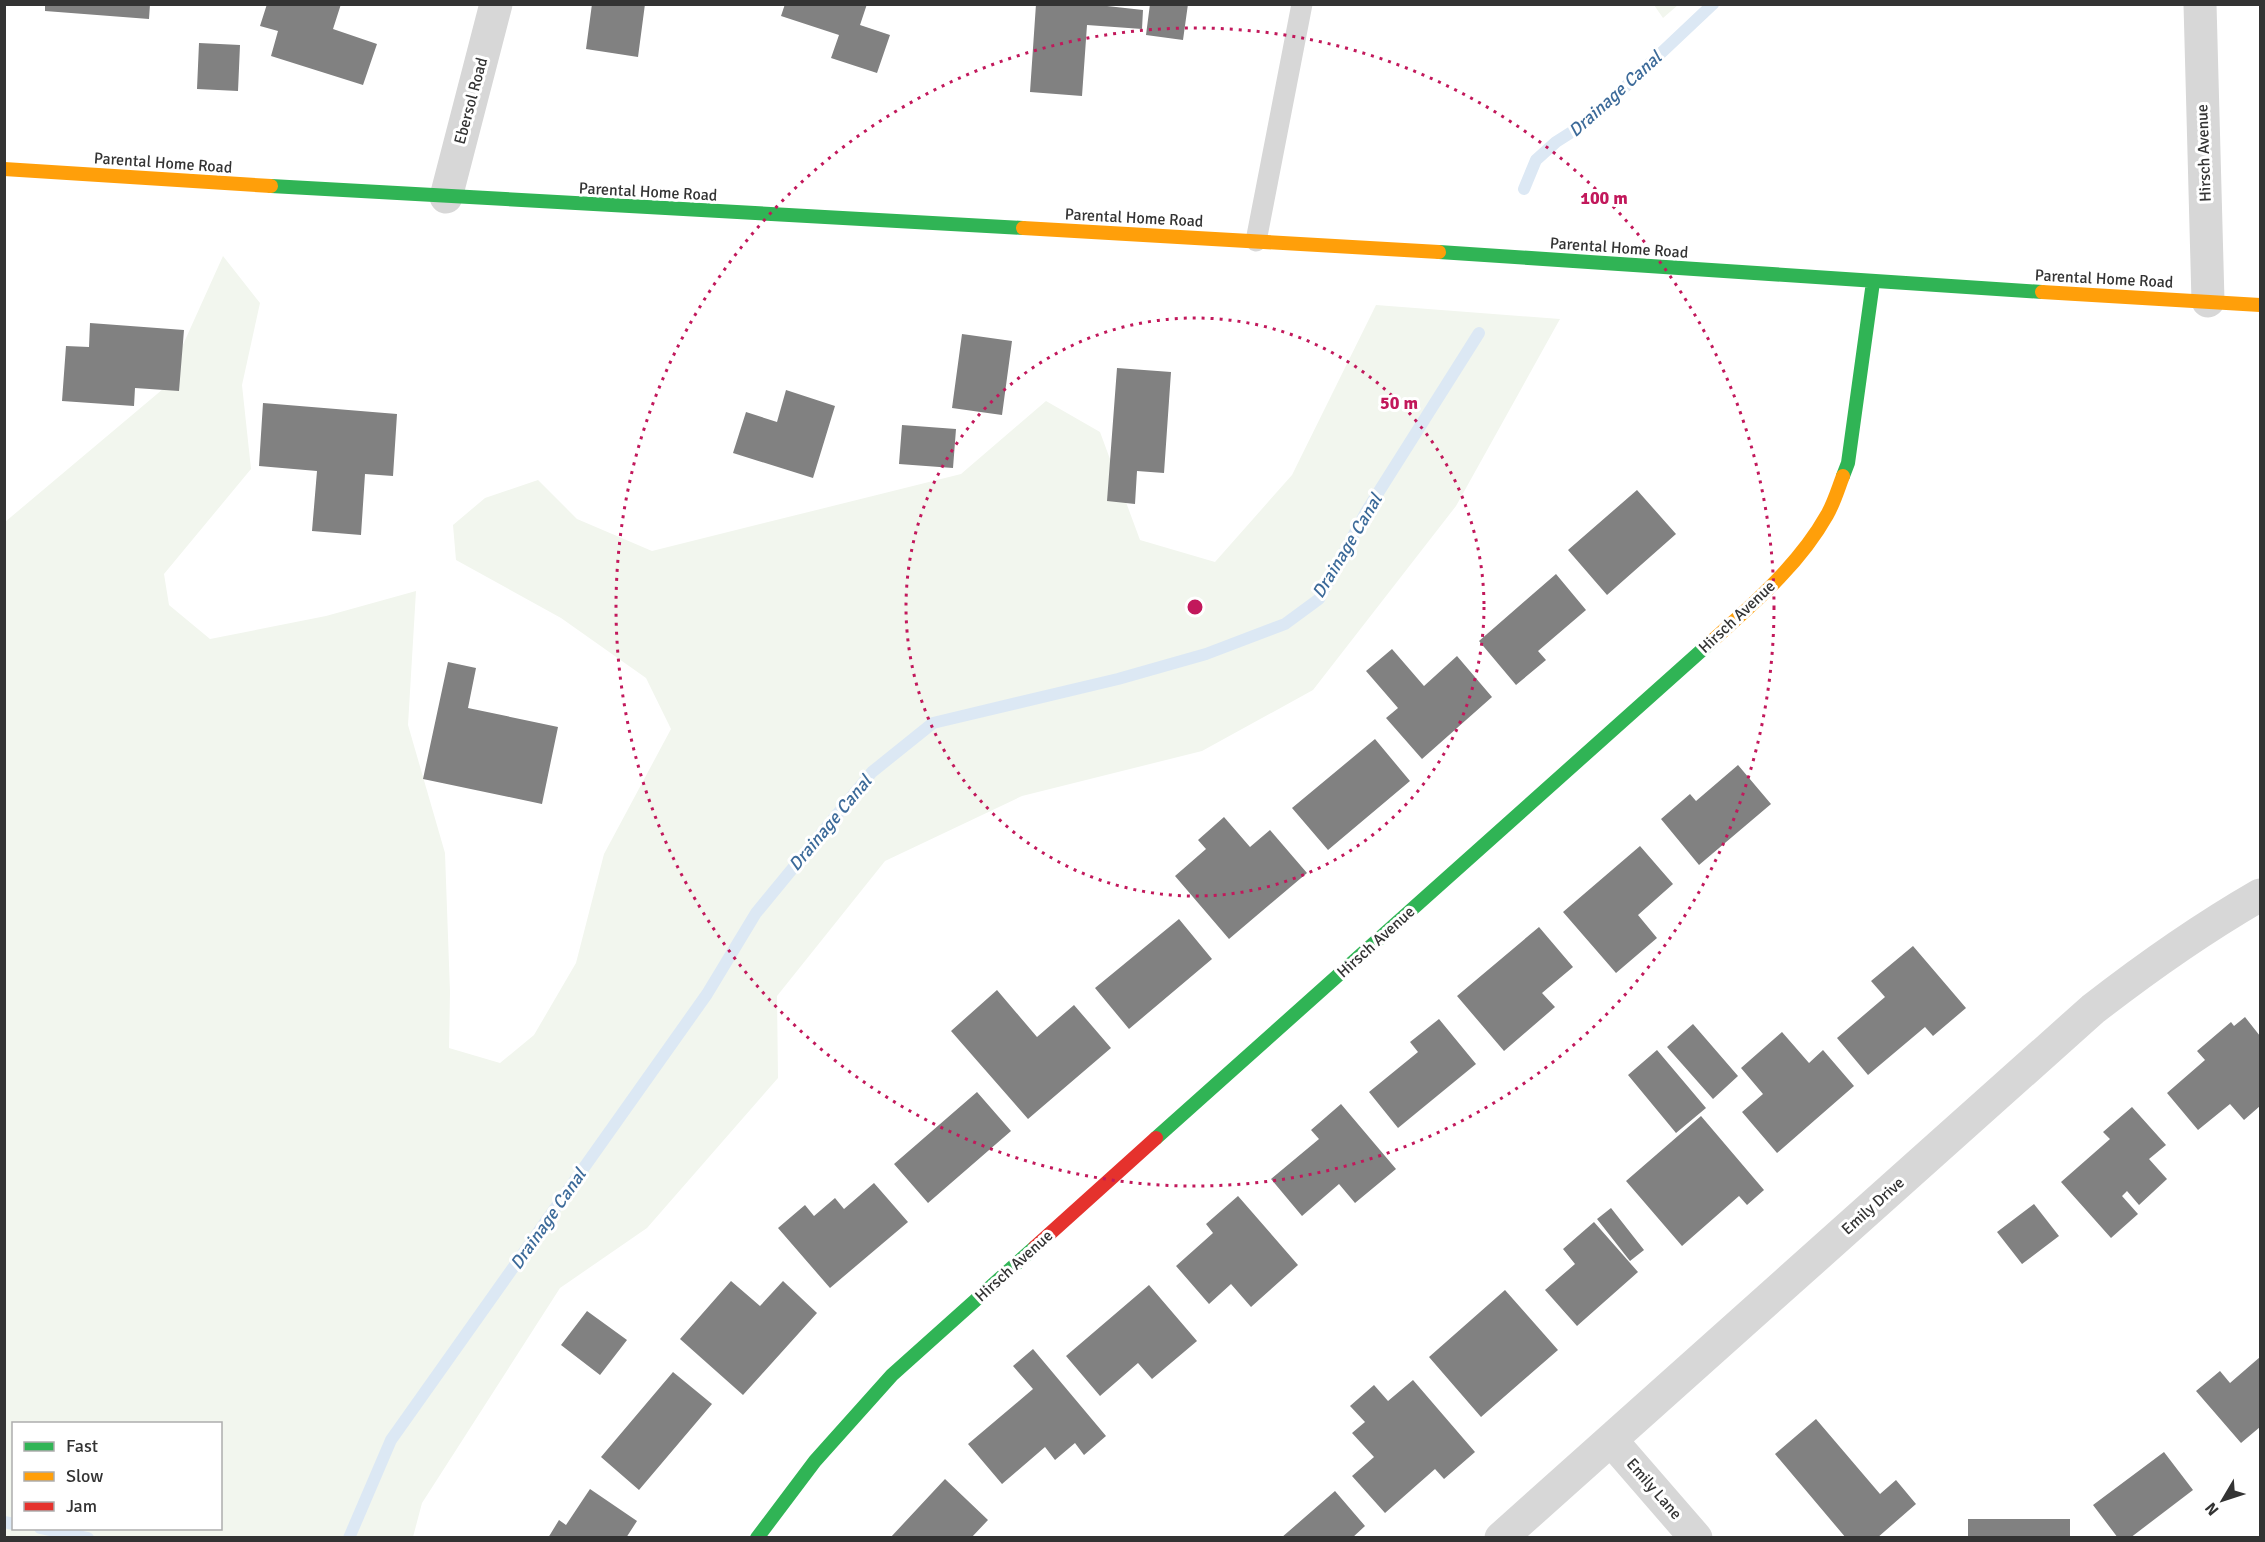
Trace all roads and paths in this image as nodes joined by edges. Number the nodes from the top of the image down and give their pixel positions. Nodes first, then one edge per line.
1 (496, 4) edge
2 (1302, 4) edge
3 (2200, 4) edge
4 (4, 169) edge
5 (446, 197) junction
6 (1256, 242) junction
7 (1874, 282) junction
8 (2208, 301) junction
9 (2260, 305) edge
10 (2260, 895) edge
11 (1611, 1440) junction
12 (757, 1538) edge
13 (1501, 1538) edge
14 (1696, 1538) edge

1 - 5 street, Ebersol Road
2 - 6 lane
3 - 8 street, Hirsch Avenue
4 - 5 street, Parental Home Road
5 - 6 street, Parental Home Road
6 - 7 street, Parental Home Road
7 - 8 street, Parental Home Road
7 - 12 street, Hirsch Avenue
8 - 9 street, Parental Home Road
10 - 11 street, Emily Drive
11 - 13 street, Emily Drive
11 - 14 street, Emily Lane

